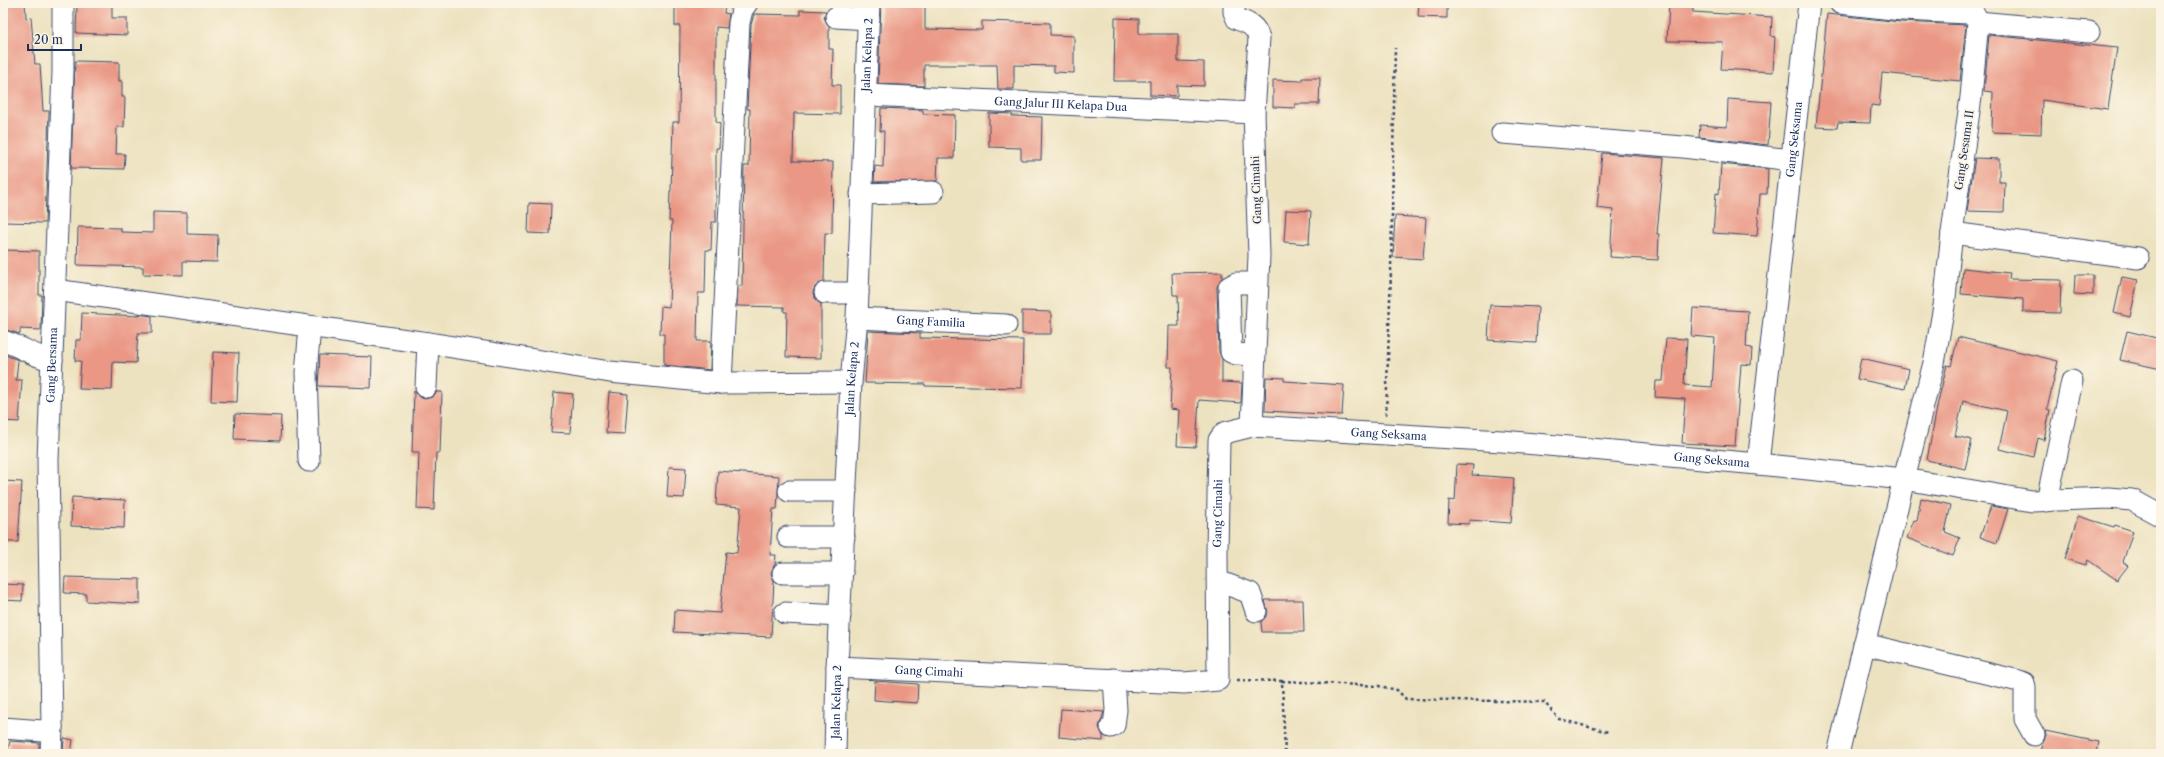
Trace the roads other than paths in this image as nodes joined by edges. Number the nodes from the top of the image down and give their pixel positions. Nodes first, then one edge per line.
1 (63, 3) edge
2 (746, 3) edge
3 (1234, 3) edge
4 (1809, 3) edge
5 (1840, 3) edge
6 (869, 11) edge
7 (836, 18) dead end
8 (1978, 22) junction
9 (2089, 32) dead end
10 (866, 95) junction
11 (1254, 113) junction
12 (1502, 133) dead end
13 (1791, 160) junction
14 (932, 192) dead end
15 (862, 194) junction
16 (1952, 233) junction
17 (2138, 258) dead end
18 (1257, 283) junction
19 (55, 290) junction
20 (825, 294) dead end
21 (858, 294) junction
22 (857, 318) junction
23 (1006, 325) dead end
24 (310, 327) junction
25 (3, 341) edge
26 (428, 343) junction
27 (1254, 355) junction
28 (52, 360) junction
29 (2072, 381) dead end
30 (851, 382) junction
31 (721, 383) junction
32 (426, 387) dead end
33 (1252, 426) junction
34 (309, 461) dead end
35 (1758, 464) junction
36 (1904, 479) junction
37 (789, 491) dead end
38 (846, 492) junction
39 (2047, 501) junction
40 (2161, 516) edge
41 (788, 537) dead end
42 (844, 537) junction
43 (783, 573) dead end
44 (842, 573) junction
45 (1218, 581) junction
46 (1256, 611) dead end
47 (785, 613) dead end
48 (840, 616) junction
49 (1864, 644) junction
50 (837, 667) junction
51 (1114, 679) junction
52 (52, 727) junction
53 (1111, 727) dead end
54 (3, 728) edge
55 (2034, 736) dead end
56 (51, 754) edge
57 (836, 754) edge
58 (1838, 754) edge

1 - 19 street, Gang Bersama
2 - 31 street
3 - 11 street, Gang Cimahi
4 - 13 street, Gang Seksama
5 - 8 street
6 - 7 street
6 - 10 street, Jalan Kelapa 2
8 - 9 street
8 - 16 street, Gang Sesama II
10 - 11 street, Gang Jalur III Kelapa Dua
10 - 15 street, Jalan Kelapa 2
11 - 18 street, Gang Cimahi
12 - 13 street
13 - 35 street, Gang Seksama
14 - 15 street
15 - 21 street, Jalan Kelapa 2
16 - 17 street
16 - 36 street, Gang Sesama II
18 - 27 street, Gang Cimahi
18 - 27 street
19 - 24 street
19 - 28 street, Gang Bersama
20 - 21 street
21 - 22 street, Jalan Kelapa 2
22 - 23 street, Gang Familia
22 - 30 street, Jalan Kelapa 2
24 - 26 street
24 - 34 street
25 - 28 street
26 - 31 street
26 - 32 street
27 - 33 street, Gang Cimahi
28 - 52 street, Gang Bersama
29 - 39 street
30 - 31 street
30 - 38 street, Jalan Kelapa 2
33 - 35 street, Gang Seksama
33 - 45 street, Gang Cimahi
35 - 36 street
36 - 39 street
36 - 49 street, Gang Sesama II
37 - 38 street
38 - 42 street, Jalan Kelapa 2
39 - 40 street
41 - 42 street
42 - 44 street, Jalan Kelapa 2
43 - 44 street
44 - 48 street, Jalan Kelapa 2
45 - 46 street
45 - 51 street, Gang Cimahi
47 - 48 street
48 - 50 street, Jalan Kelapa 2
49 - 55 street
49 - 58 street, Gang Sesama II
50 - 51 street, Gang Cimahi
50 - 57 street, Jalan Kelapa 2
51 - 53 street
52 - 54 street
52 - 56 street, Gang Bersama

